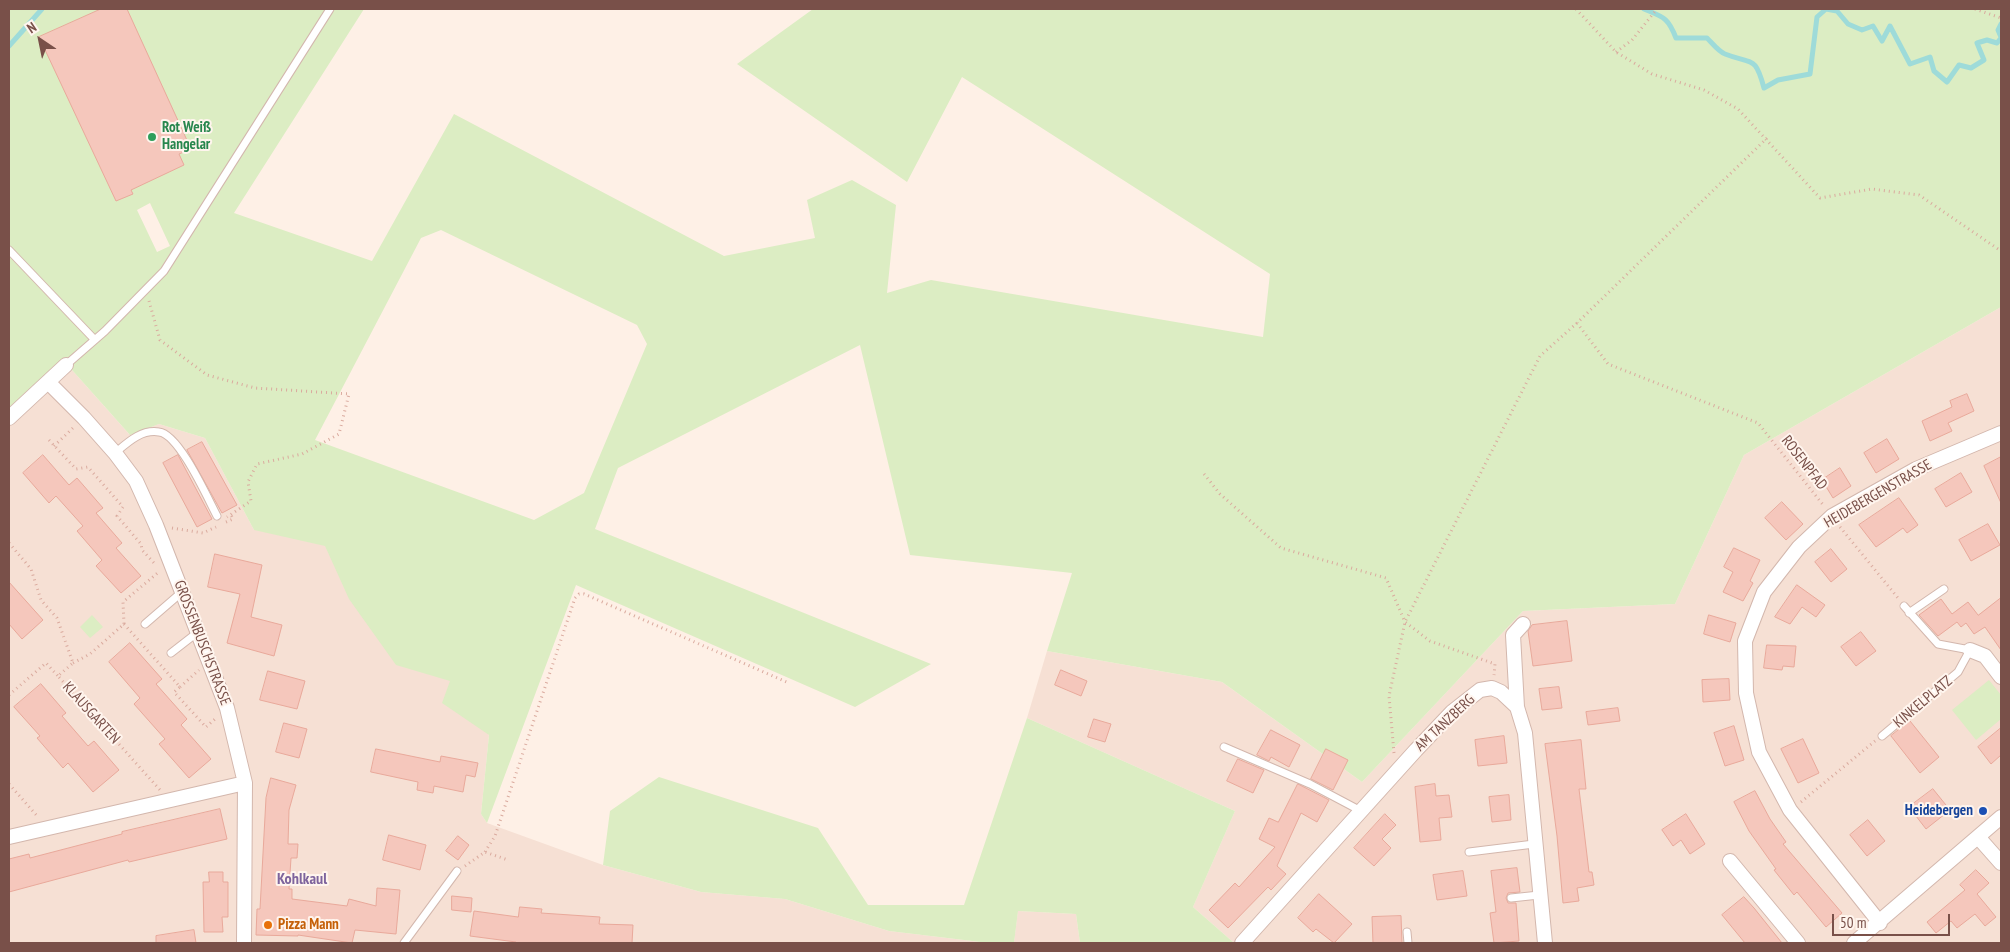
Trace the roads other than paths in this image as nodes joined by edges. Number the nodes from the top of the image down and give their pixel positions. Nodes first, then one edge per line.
1 (330, 9) edge
2 (9, 250) edge
3 (94, 339) junction
4 (66, 365) joint
5 (48, 382) junction
6 (9, 418) edge
7 (2001, 434) edge
8 (115, 453) junction
9 (217, 516) dead end
10 (1944, 589) dead end
11 (183, 592) junction
12 (1904, 606) road end
13 (1909, 612) junction
14 (145, 624) dead end
15 (1523, 624) dead end
16 (198, 631) junction
17 (1970, 650) junction
18 (171, 653) dead end
19 (2001, 677) edge
20 (1517, 707) junction
21 (1882, 736) road end
22 (1224, 747) dead end
23 (245, 783) junction
24 (1361, 811) junction
25 (2001, 817) edge
26 (9, 837) edge
27 (1978, 837) junction
28 (1534, 844) junction
29 (1468, 852) dead end
30 (1730, 861) dead end
31 (2001, 864) edge
32 (458, 871) road end
33 (1539, 895) junction
34 (1511, 898) dead end
35 (1880, 923) junction
36 (1407, 932) dead end
37 (244, 943) edge
38 (404, 943) edge
39 (1242, 943) edge
40 (1408, 943) edge
41 (1544, 943) edge
42 (1798, 943) edge
43 (1854, 943) edge

1 - 3 lane
2 - 3 lane
3 - 4 lane
4 - 5 street
5 - 6 street
5 - 8 street, GROSSENBUSCHSTRASSE
7 - 35 street, HEIDEBERGENSTRASSE
8 - 9 lane
8 - 11 street, GROSSENBUSCHSTRASSE
10 - 13 lane
11 - 14 lane
11 - 16 street, GROSSENBUSCHSTRASSE
12 - 13 lane
13 - 17 lane
15 - 20 street
16 - 18 lane
16 - 23 street, GROSSENBUSCHSTRASSE
17 - 19 street
17 - 21 lane, KINKELPLATZ
20 - 24 street, AM TANZBERG
20 - 28 street
22 - 24 lane
23 - 26 street
23 - 37 street, GROSSENBUSCHSTRASSE
24 - 39 street, AM TANZBERG
25 - 27 street
27 - 31 street
27 - 35 street
28 - 29 lane
28 - 33 street
30 - 42 street
32 - 38 lane
33 - 34 lane
33 - 41 street
35 - 43 street
36 - 40 lane

